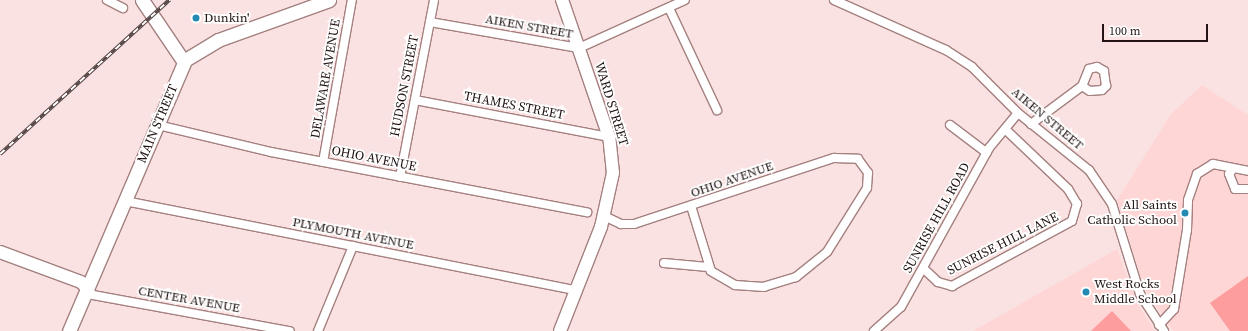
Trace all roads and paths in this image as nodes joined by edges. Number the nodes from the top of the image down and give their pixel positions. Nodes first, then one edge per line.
1 (107, 0) edge
2 (142, 0) edge
3 (329, 0) edge
4 (352, 0) edge
5 (434, 0) edge
6 (562, 0) edge
7 (685, 0) edge
8 (834, 0) edge
9 (123, 8) dead end
10 (668, 8) junction
11 (430, 22) junction
12 (578, 48) junction
13 (184, 62) junction
14 (1082, 86) dead end
15 (415, 100) junction
16 (717, 110) dead end
17 (1018, 113) junction
18 (158, 124) junction
19 (1031, 124) junction
20 (950, 125) dead end
21 (1005, 129) junction
22 (609, 137) junction
23 (987, 152) junction
24 (324, 162) junction
25 (1233, 169) junction
26 (1248, 171) edge
27 (400, 177) junction
28 (1248, 189) edge
29 (125, 201) junction
30 (691, 206) junction
31 (587, 212) dead end
32 (604, 216) junction
33 (353, 246) junction
34 (0, 252) edge
35 (664, 263) dead end
36 (708, 267) junction
37 (924, 269) junction
38 (87, 288) junction
39 (576, 290) junction
40 (1162, 328) edge
41 (69, 331) edge
42 (290, 331) edge
43 (318, 331) edge
44 (560, 331) edge
45 (874, 331) edge

1 - 9 street
2 - 13 main road
3 - 13 main road, MAIN STREET
4 - 24 street, DELAWARE AVENUE
5 - 11 street, HUDSON STREET
6 - 12 main road, WARD STREET
7 - 10 street, AIKEN STREET
8 - 17 street, AIKEN STREET
10 - 12 street, AIKEN STREET
10 - 16 street
11 - 12 street, AIKEN STREET
11 - 15 street, HUDSON STREET
12 - 22 main road, WARD STREET
13 - 18 main road, MAIN STREET
14 - 19 street
15 - 22 street, THAMES STREET
15 - 27 street, HUDSON STREET
17 - 19 street, AIKEN STREET
17 - 21 street, SUNRISE HILL ROAD
18 - 24 street, OHIO AVENUE
18 - 29 main road, MAIN STREET
19 - 40 street, AIKEN STREET
20 - 23 street
21 - 23 street, SUNRISE HILL ROAD
21 - 37 street, SUNRISE HILL LANE
22 - 32 main road, WARD STREET
23 - 37 street, SUNRISE HILL ROAD
24 - 27 street, OHIO AVENUE
25 - 26 street
25 - 28 street
25 - 40 street
27 - 31 street, OHIO AVENUE
29 - 33 street, PLYMOUTH AVENUE
29 - 38 main road, MAIN STREET
30 - 32 street, OHIO AVENUE
30 - 36 street
30 - 36 street, OHIO AVENUE
32 - 39 main road, WARD STREET
33 - 39 street, PLYMOUTH AVENUE
33 - 43 street
34 - 38 main road
35 - 36 street
37 - 45 street, SUNRISE HILL ROAD
38 - 41 main road, MAIN STREET
38 - 42 street, CENTER AVENUE
39 - 44 main road, WARD STREET

